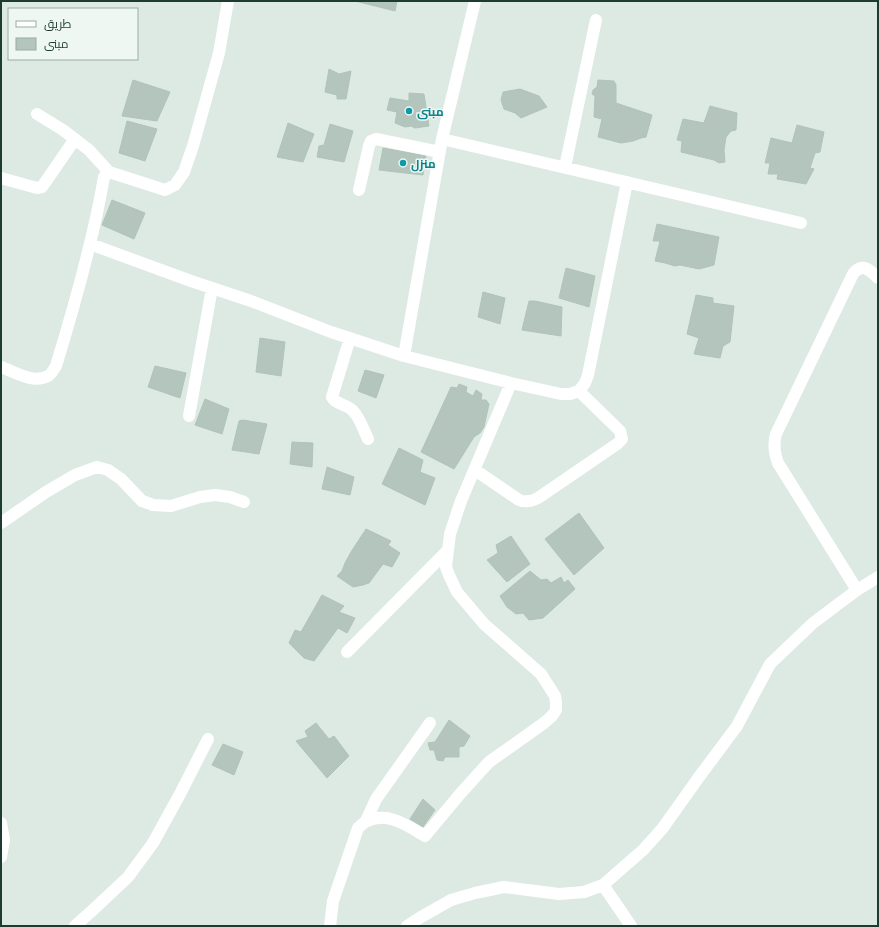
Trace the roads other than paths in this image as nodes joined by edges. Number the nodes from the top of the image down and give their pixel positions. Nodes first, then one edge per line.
1 (228, 1) edge
2 (475, 1) edge
3 (596, 20) dead end
4 (37, 114) dead end
5 (75, 139) junction
6 (442, 139) junction
7 (440, 152) junction
8 (564, 167) junction
9 (109, 172) junction
10 (1, 178) edge
11 (627, 182) junction
12 (359, 190) dead end
13 (801, 223) dead end
14 (90, 244) junction
15 (878, 278) edge
16 (212, 288) junction
17 (350, 338) junction
18 (404, 356) junction
19 (1, 367) edge
20 (511, 383) junction
21 (579, 391) junction
22 (189, 416) dead end
23 (368, 439) dead end
24 (475, 470) junction
25 (244, 502) dead end
26 (1, 522) edge
27 (448, 550) junction
28 (878, 577) edge
29 (857, 590) junction
30 (347, 652) dead end
31 (430, 723) dead end
32 (208, 739) dead end
33 (366, 821) junction
34 (1, 823) edge
35 (1, 856) edge
36 (603, 885) junction
37 (75, 926) edge
38 (330, 926) edge
39 (407, 926) edge
40 (631, 926) edge

1 - 9 street
2 - 6 street
3 - 8 street
4 - 5 street
5 - 9 street
5 - 10 street
6 - 7 street
6 - 8 street
7 - 12 street
7 - 18 street
8 - 11 street
9 - 14 street
11 - 13 street
11 - 21 street
14 - 16 street
14 - 19 street
15 - 29 street
16 - 17 street
16 - 22 street
17 - 18 street
17 - 23 street
18 - 20 street
20 - 21 street
20 - 24 street
21 - 24 street
24 - 27 street
25 - 26 street
27 - 30 street
27 - 33 street
28 - 29 street
29 - 36 street
31 - 33 street
32 - 37 street
33 - 38 street
34 - 35 street
36 - 39 street
36 - 40 street

